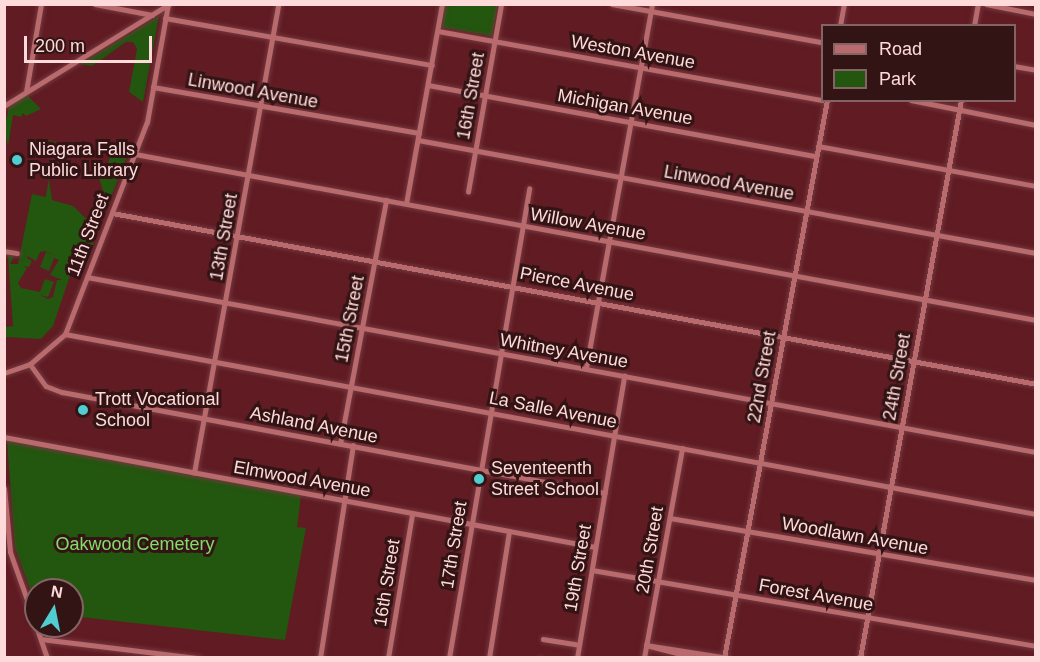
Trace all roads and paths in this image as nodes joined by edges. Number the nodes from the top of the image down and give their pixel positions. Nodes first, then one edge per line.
1 (41, 4) edge
2 (95, 4) edge
3 (278, 4) edge
4 (442, 4) edge
5 (501, 4) edge
6 (612, 4) edge
7 (652, 4) edge
8 (844, 4) edge
9 (978, 4) edge
10 (986, 4) edge
11 (168, 5) edge
12 (651, 12) junction
13 (1035, 14) edge
14 (152, 15) junction
15 (165, 18) junction
16 (840, 24) edge
17 (974, 24) edge
18 (438, 30) junction
19 (273, 37) junction
20 (495, 41) junction
21 (821, 42) edge
22 (432, 65) junction
23 (1016, 66) edge
24 (641, 67) junction
25 (1035, 70) edge
26 (428, 86) junction
27 (153, 87) junction
28 (26, 92) junction
29 (486, 96) junction
30 (821, 99) edge
31 (825, 102) edge
32 (921, 102) edge
33 (961, 102) edge
34 (261, 105) junction
35 (4, 106) edge
36 (959, 110) junction
37 (631, 122) junction
38 (1035, 125) edge
39 (419, 134) junction
40 (418, 140) junction
41 (818, 146) junction
42 (475, 151) junction
43 (135, 154) junction
44 (816, 156) junction
45 (948, 170) junction
46 (249, 175) junction
47 (621, 177) junction
48 (1035, 186) edge
49 (529, 189) dead end
50 (468, 192) dead end
51 (386, 200) junction
52 (406, 204) junction
53 (806, 211) junction
54 (112, 213) junction
55 (523, 226) junction
56 (936, 235) junction
57 (238, 236) junction
58 (610, 241) junction
59 (4, 251) edge
60 (17, 253) dead end
61 (1035, 253) edge
62 (375, 262) junction
63 (794, 276) junction
64 (87, 277) junction
65 (512, 287) junction
66 (925, 300) junction
67 (226, 302) junction
68 (598, 303) junction
69 (1035, 320) edge
70 (363, 327) junction
71 (65, 334) junction
72 (783, 338) junction
73 (500, 353) junction
74 (214, 361) junction
75 (913, 362) junction
76 (30, 364) junction
77 (586, 368) junction
78 (4, 373) edge
79 (624, 376) junction
80 (1035, 384) edge
81 (351, 387) junction
82 (771, 403) junction
83 (489, 412) junction
84 (204, 418) junction
85 (902, 427) junction
86 (614, 435) junction
87 (4, 437) edge
88 (340, 444) junction
89 (353, 446) junction
90 (682, 448) junction
91 (1035, 452) edge
92 (760, 462) junction
93 (479, 470) junction
94 (194, 473) junction
95 (891, 487) junction
96 (4, 488) edge
97 (605, 493) junction
98 (345, 501) junction
99 (412, 514) junction
100 (1035, 514) edge
101 (670, 518) junction
102 (471, 524) junction
103 (748, 531) junction
104 (509, 532) junction
105 (595, 547) junction
106 (7, 553) edge
107 (879, 554) junction
108 (592, 570) junction
109 (1035, 580) edge
110 (658, 581) junction
111 (736, 595) junction
112 (24, 596) edge
113 (867, 617) junction
114 (41, 639) joint
115 (543, 639) dead end
116 (579, 645) junction
117 (646, 645) junction
118 (1035, 646) edge
119 (173, 656) edge
120 (47, 657) edge
121 (199, 657) edge
122 (320, 657) edge
123 (388, 657) edge
124 (449, 657) edge
125 (489, 657) edge
126 (577, 657) edge
127 (644, 657) edge
128 (697, 657) edge
129 (726, 657) edge
130 (860, 657) edge

1 - 28 street
2 - 14 street
3 - 19 street, 13th Street
4 - 18 street
5 - 20 street, 16th Street
6 - 12 street
7 - 12 street
8 - 16 street
9 - 17 street
10 - 13 street
11 - 14 street
11 - 15 street, 11th Street
12 - 21 street
12 - 24 street
14 - 28 street
15 - 19 street
15 - 27 street, 11th Street
18 - 20 street, Weston Avenue
18 - 22 street
19 - 22 street
19 - 34 street, 13th Street
20 - 24 street, Weston Avenue
20 - 29 street, 16th Street
22 - 26 street
23 - 25 street
24 - 30 street, Weston Avenue
24 - 37 street
26 - 29 street, Michigan Avenue
26 - 39 street
27 - 34 street, Linwood Avenue
27 - 43 street, 11th Street
28 - 35 street
29 - 37 street, Michigan Avenue
29 - 42 street, 16th Street
31 - 41 street, 22nd Street
32 - 36 street
33 - 36 street, 24th Street
34 - 39 street, Linwood Avenue
34 - 46 street, 13th Street
36 - 38 street
36 - 45 street, 24th Street
37 - 44 street, Michigan Avenue
37 - 47 street
39 - 40 street
40 - 42 street, Linwood Avenue
40 - 52 street
41 - 44 street, 22nd Street
41 - 45 street
42 - 47 street, Linwood Avenue
42 - 50 street, 16th Street
43 - 46 street, Willow Avenue
43 - 54 street, 11th Street
44 - 53 street, 22nd Street
45 - 48 street
45 - 56 street, 24th Street
46 - 51 street, Willow Avenue
46 - 57 street, 13th Street
47 - 53 street, Linwood Avenue
47 - 58 street
49 - 55 street, 17th Street
51 - 52 street, Willow Avenue
51 - 62 street, 15th Street
52 - 55 street, Willow Avenue
53 - 56 street, Linwood Avenue
53 - 63 street, 22nd Street
54 - 57 street, Pierce Avenue
54 - 64 street, 11th Street
55 - 58 street, Willow Avenue
55 - 65 street, 17th Street
56 - 61 street, Linwood Avenue
56 - 66 street, 24th Street
57 - 62 street, Pierce Avenue
57 - 67 street, 13th Street
58 - 63 street, Willow Avenue
58 - 68 street
59 - 60 street
62 - 65 street, Pierce Avenue
62 - 70 street, 15th Street
63 - 66 street, Willow Avenue
63 - 72 street, 22nd Street
64 - 67 street, Whitney Avenue
64 - 71 street, 11th Street
65 - 68 street, Pierce Avenue
65 - 73 street, 17th Street
66 - 69 street, Willow Avenue
66 - 75 street, 24th Street
67 - 70 street, Whitney Avenue
67 - 74 street, 13th Street
68 - 72 street, Pierce Avenue
68 - 77 street
70 - 73 street, Whitney Avenue
70 - 81 street, 15th Street
71 - 74 street, La Salle Avenue
71 - 76 street, 11th Street
72 - 75 street, Pierce Avenue
72 - 82 street, 22nd Street
73 - 77 street, Whitney Avenue
73 - 83 street, 17th Street
74 - 81 street, La Salle Avenue
74 - 84 street, 13th Street
75 - 80 street, Pierce Avenue
75 - 85 street, 24th Street
76 - 78 street, 11th Street
76 - 84 street, Ashland Avenue
77 - 79 street, Whitney Avenue
79 - 82 street, Whitney Avenue
79 - 86 street, 19th Street
81 - 83 street, La Salle Avenue
81 - 88 street, 15th Street
82 - 85 street, Whitney Avenue
82 - 92 street, 22nd Street
83 - 86 street, La Salle Avenue
83 - 93 street, 17th Street
84 - 88 street, Ashland Avenue
84 - 94 street, 13th Street
85 - 91 street, Whitney Avenue
85 - 95 street, 24th Street
86 - 90 street, La Salle Avenue
86 - 97 street, 19th Street
87 - 94 street, Elmwood Avenue
88 - 89 street, Ashland Avenue
89 - 93 street, Ashland Avenue
89 - 98 street
90 - 92 street, La Salle Avenue
90 - 101 street, 20th Street
92 - 95 street, La Salle Avenue
92 - 103 street, 22nd Street
93 - 97 street, Ashland Avenue
93 - 102 street, 17th Street
94 - 98 street, Elmwood Avenue
95 - 100 street, La Salle Avenue
95 - 107 street, 24th Street
96 - 106 street
97 - 105 street, 19th Street
98 - 99 street, Elmwood Avenue
98 - 122 street
99 - 102 street, Elmwood Avenue
99 - 123 street, 16th Street
101 - 103 street, Woodlawn Avenue
101 - 110 street, 20th Street
102 - 104 street, Elmwood Avenue
102 - 124 street, 17th Street
103 - 107 street, Woodlawn Avenue
103 - 111 street, 22nd Street
104 - 105 street, Elmwood Avenue
104 - 125 street
105 - 108 street, 19th Street
106 - 112 street
107 - 109 street, Woodlawn Avenue
107 - 113 street, 24th Street
108 - 110 street, Forest Avenue
108 - 116 street, 19th Street
110 - 111 street, Forest Avenue
110 - 117 street, 20th Street
111 - 113 street, Forest Avenue
111 - 129 street, 22nd Street
113 - 118 street, Forest Avenue
113 - 130 street, 24th Street
114 - 119 street
114 - 120 street
115 - 116 street
116 - 126 street, 19th Street
117 - 127 street, 20th Street
117 - 128 street
117 - 129 street
119 - 121 street

